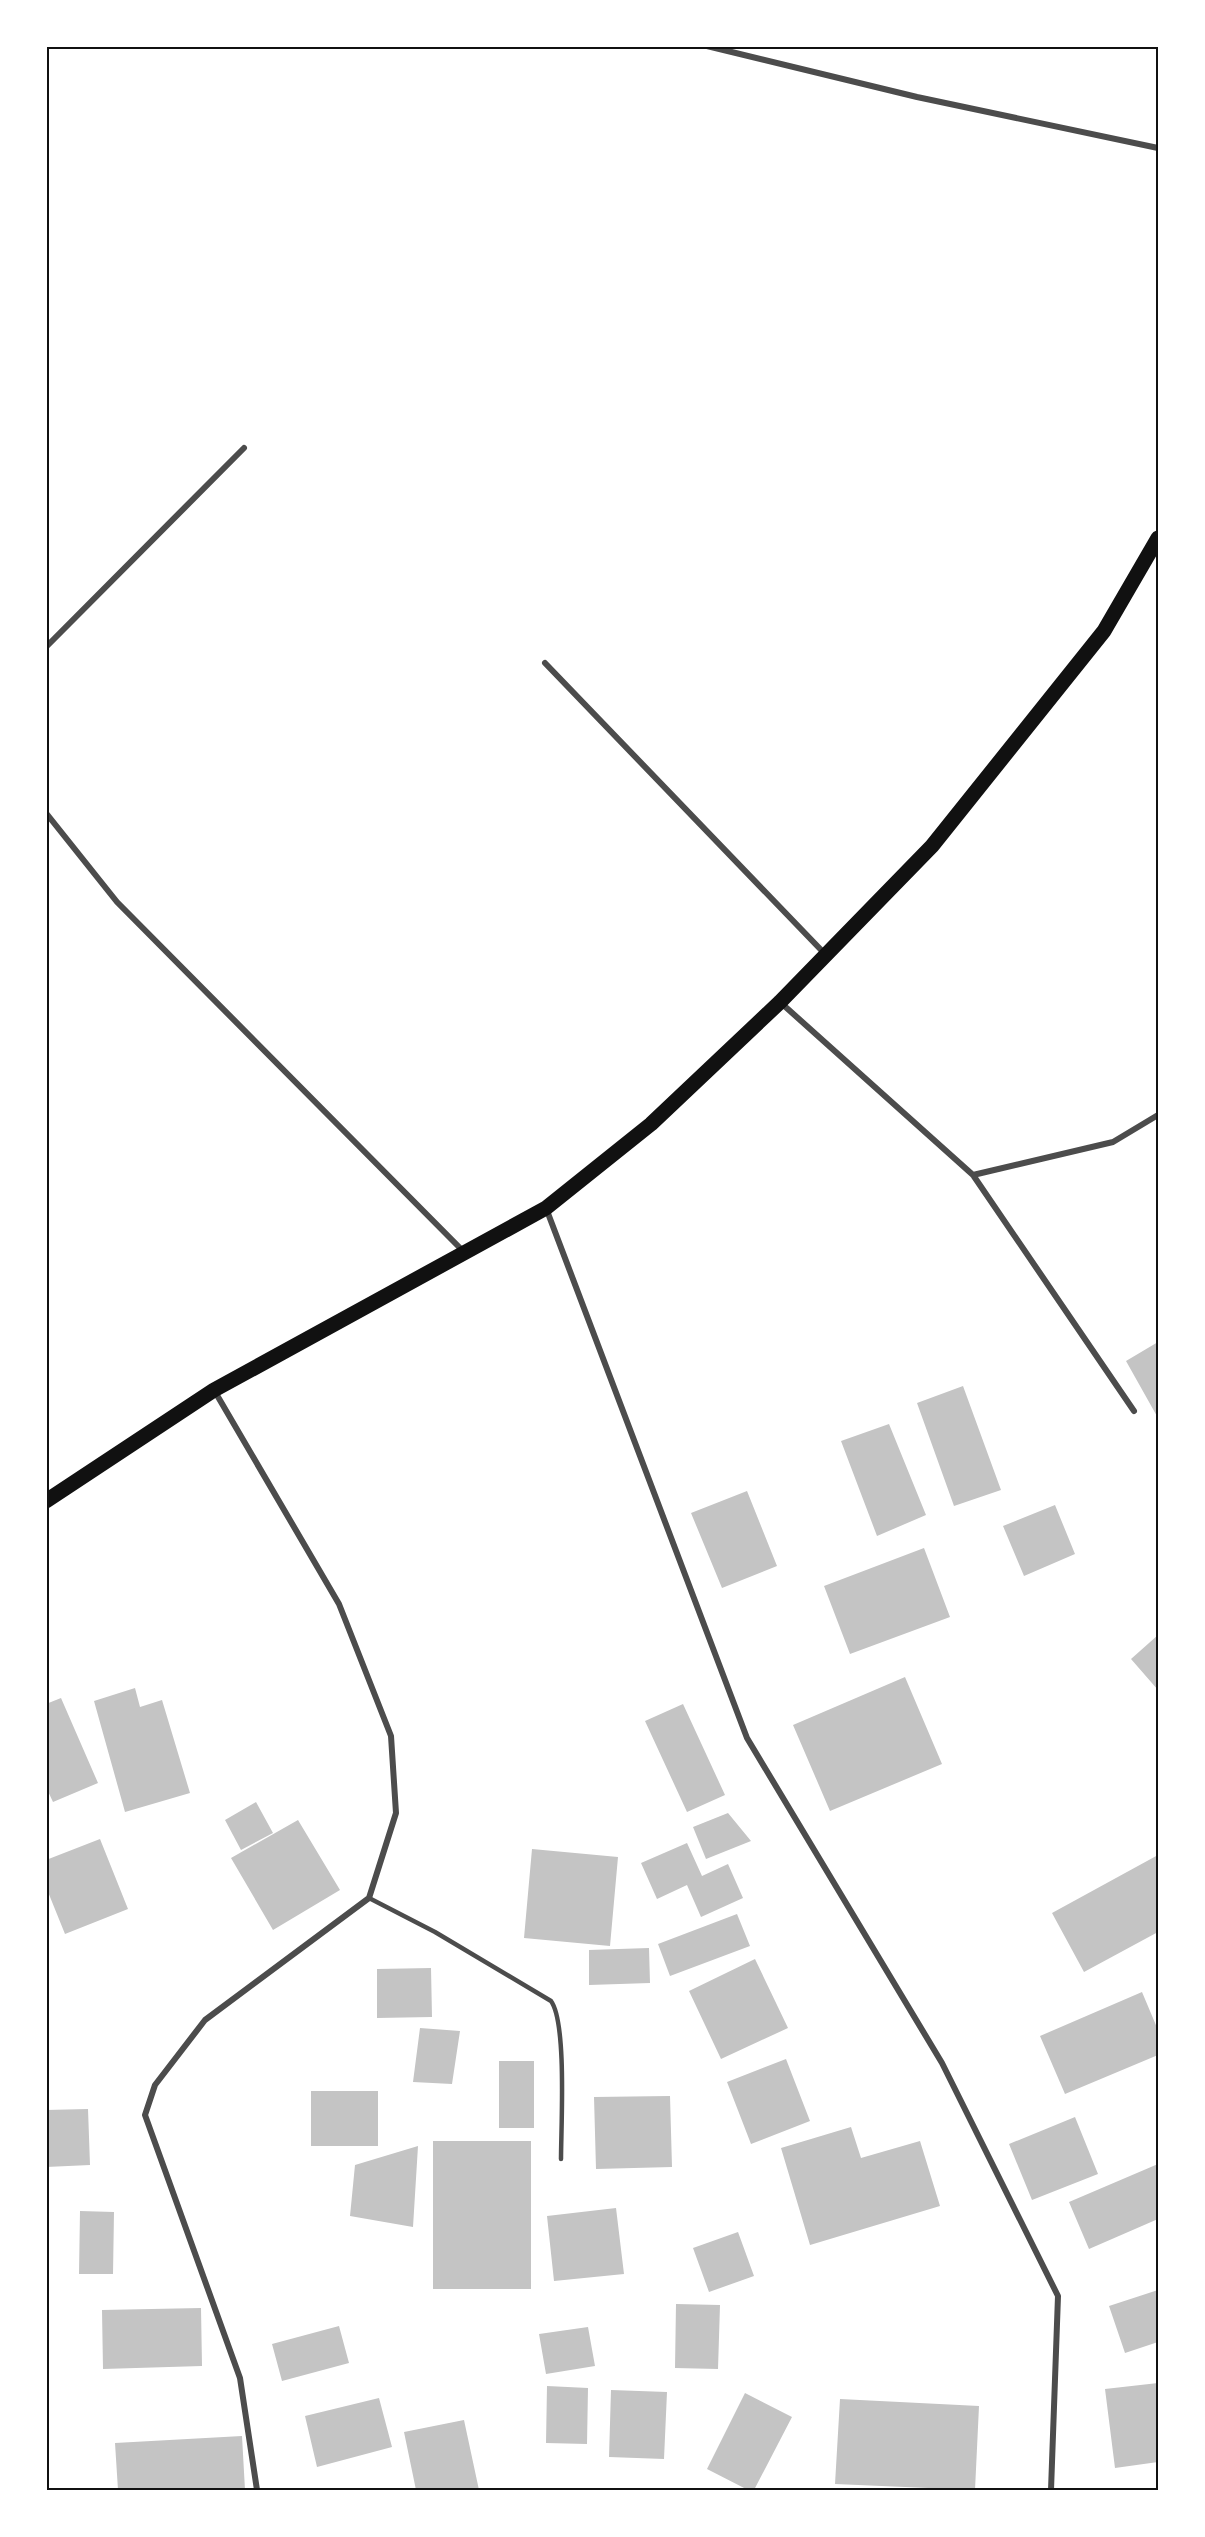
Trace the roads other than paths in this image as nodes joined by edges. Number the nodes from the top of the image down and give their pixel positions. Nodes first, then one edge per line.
1 (707, 46) edge
2 (1158, 148) edge
3 (244, 448) dead end
4 (1158, 537) edge
5 (46, 647) edge
6 (545, 663) dead end
7 (46, 813) edge
8 (826, 956) junction
9 (780, 1002) junction
10 (1158, 1114) edge
11 (972, 1175) junction
12 (546, 1208) junction
13 (466, 1253) junction
14 (214, 1390) junction
15 (1134, 1411) dead end
16 (46, 1501) edge
17 (369, 1898) junction
18 (561, 2159) dead end
19 (257, 2490) edge
20 (1051, 2490) edge

1 - 2 street
3 - 5 street
4 - 8 main road
6 - 8 street
7 - 13 street
8 - 9 main road
9 - 11 street
9 - 12 main road
10 - 11 street
11 - 15 street
12 - 13 main road
12 - 20 street
13 - 14 main road
14 - 16 main road
14 - 17 street
17 - 18 lane
17 - 19 street

